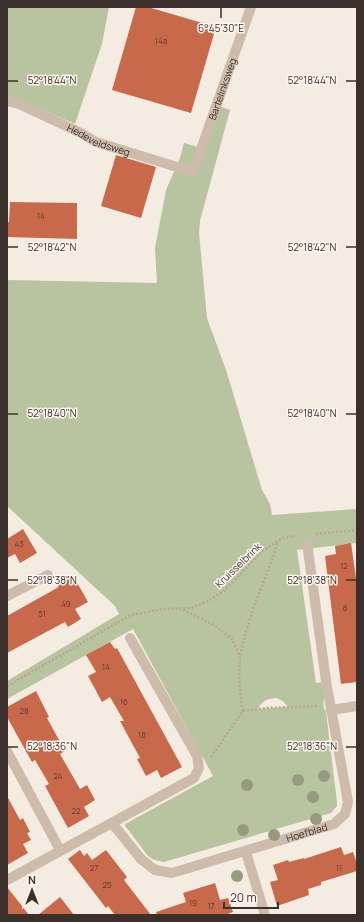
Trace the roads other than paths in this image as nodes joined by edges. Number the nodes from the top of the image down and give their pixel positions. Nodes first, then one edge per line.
1 (251, 7) edge
2 (7, 100) edge
3 (193, 172) joint
4 (307, 543) dead end
5 (48, 575) dead end
6 (7, 596) edge
7 (130, 638) dead end
8 (357, 706) edge
9 (331, 708) junction
10 (7, 751) edge
11 (112, 823) junction
12 (60, 850) junction
13 (246, 852) junction
14 (7, 880) edge
15 (265, 915) edge

1 - 3 street, Bartelinksweg
2 - 3 street, Hedeveldsweg
4 - 9 street, Hoefblad
5 - 6 street
7 - 11 street
8 - 9 street
9 - 13 street, Hoefblad
10 - 12 street
11 - 12 street
11 - 13 street, Hoefblad
12 - 14 street
13 - 15 street

